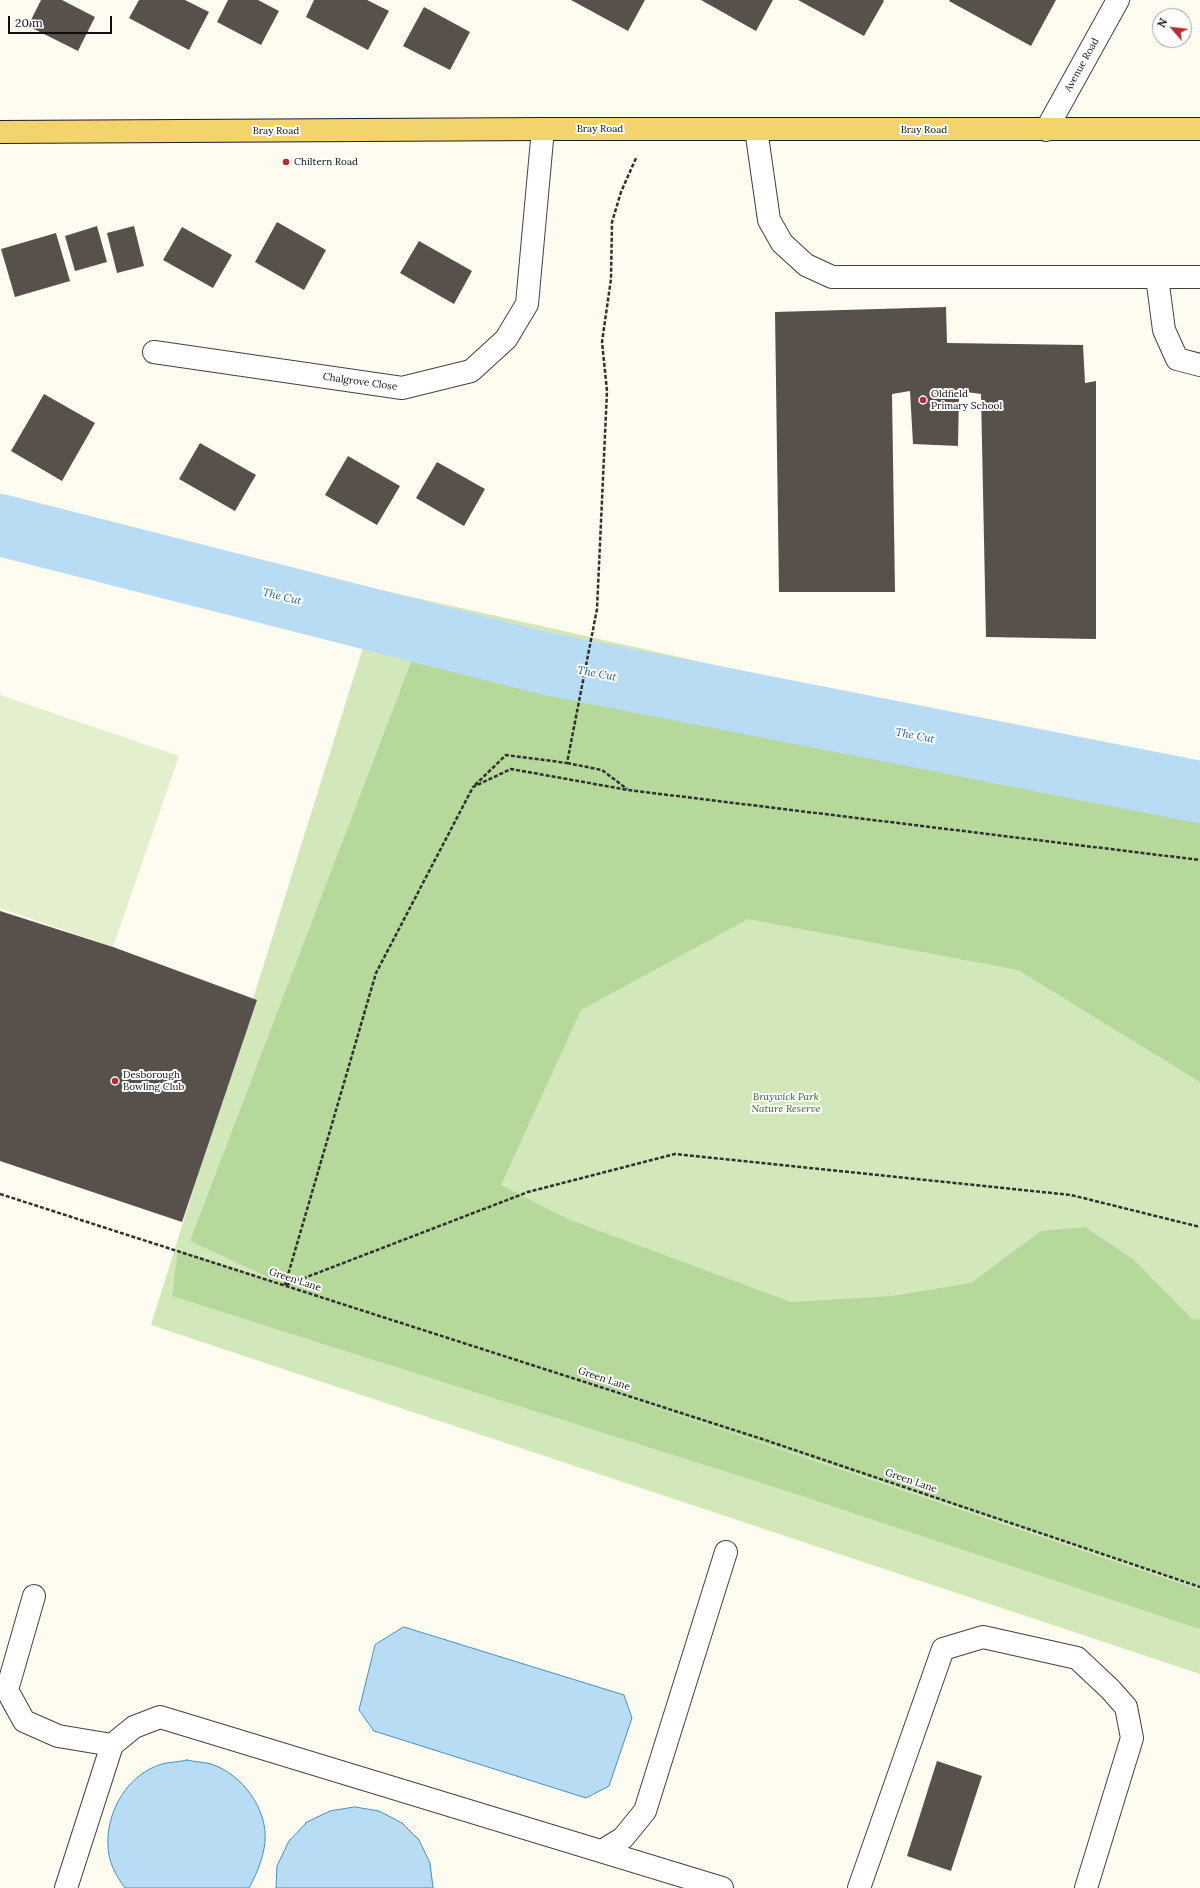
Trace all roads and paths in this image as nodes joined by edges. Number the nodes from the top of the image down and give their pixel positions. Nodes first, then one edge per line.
1 (1118, 0) edge
2 (543, 129) junction
3 (647, 129) junction
4 (756, 129) junction
5 (1046, 130) junction
6 (1200, 130) edge
7 (0, 132) edge
8 (1157, 277) junction
9 (1200, 277) edge
10 (154, 352) dead end
11 (1200, 365) edge
12 (567, 763) junction
13 (473, 787) junction
14 (628, 790) junction
15 (1200, 860) edge
16 (0, 1194) edge
17 (1200, 1227) edge
18 (286, 1285) junction
19 (726, 1552) dead end
20 (1200, 1586) edge
21 (34, 1596) dead end
22 (112, 1745) junction
23 (602, 1851) junction
24 (66, 1888) edge
25 (722, 1888) edge
26 (859, 1888) edge
27 (1086, 1888) edge

1 - 5 street, Avenue Road
2 - 3 main road, Bray Road
2 - 7 main road, Bray Road
2 - 10 street, Chalgrove Close
3 - 4 main road, Bray Road
3 - 12 path
4 - 5 main road, Bray Road
4 - 8 street
5 - 6 main road, Bray Road
8 - 9 street
8 - 11 street
12 - 13 path
12 - 14 path
13 - 14 path
13 - 18 path
14 - 15 path
16 - 18 path, Green Lane
17 - 18 path
18 - 20 path, Green Lane
19 - 23 street
21 - 22 street
22 - 23 street
22 - 24 street
23 - 25 street
26 - 27 street

